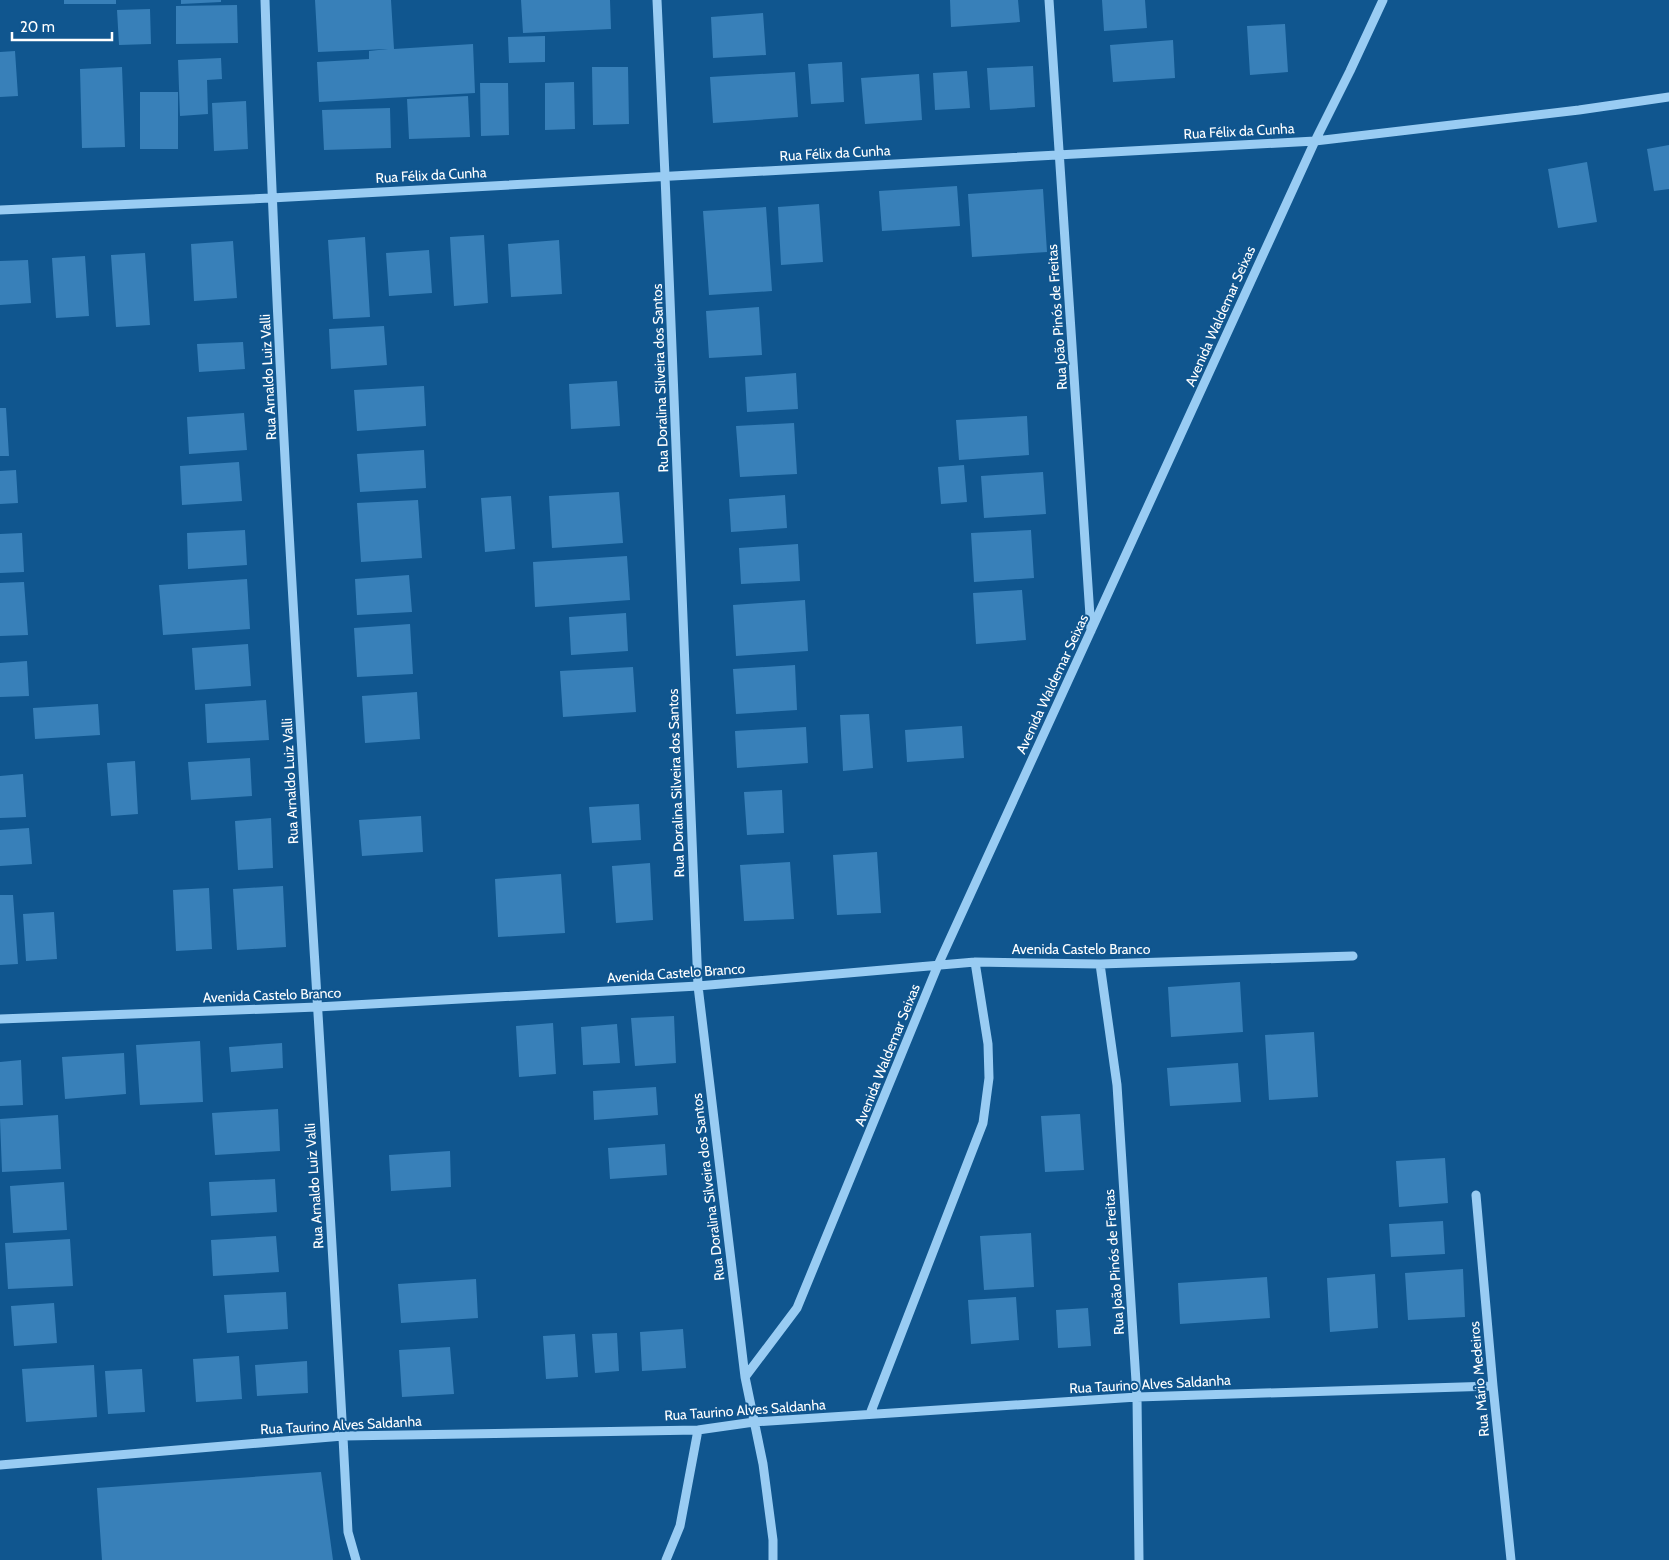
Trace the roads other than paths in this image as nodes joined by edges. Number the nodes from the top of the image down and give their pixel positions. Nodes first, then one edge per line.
1 (265, 0) edge
2 (657, 0) edge
3 (1049, 0) edge
4 (1383, 0) edge
5 (1669, 96) edge
6 (1315, 141) junction
7 (1060, 155) junction
8 (666, 176) junction
9 (272, 198) junction
10 (0, 210) edge
11 (1091, 633) junction
12 (1353, 956) dead end
13 (975, 962) junction
14 (1100, 964) junction
15 (938, 965) junction
16 (698, 986) junction
17 (317, 1007) junction
18 (0, 1020) edge
19 (1476, 1195) dead end
20 (745, 1377) junction
21 (1493, 1386) junction
22 (1137, 1398) junction
23 (870, 1414) junction
24 (754, 1422) junction
25 (698, 1430) junction
26 (343, 1436) junction
27 (0, 1465) edge
28 (356, 1560) edge
29 (666, 1560) edge
30 (773, 1560) edge
31 (1139, 1560) edge
32 (1511, 1560) edge

1 - 9 street, Rua Arnaldo Luiz Valli
2 - 8 street, Rua Doralina Silveira dos Santos
3 - 7 street, Rua João Pinós de Freitas
4 - 6 street, Avenida Waldemar Seixas
5 - 6 street, Rua Félix da Cunha
6 - 7 street, Rua Félix da Cunha
6 - 11 street, Avenida Waldemar Seixas
7 - 8 street, Rua Félix da Cunha
7 - 11 street, Rua João Pinós de Freitas
8 - 9 street, Rua Félix da Cunha
8 - 16 street, Rua Doralina Silveira dos Santos
9 - 10 street, Rua Félix da Cunha
9 - 17 street, Rua Arnaldo Luiz Valli
11 - 15 street, Avenida Waldemar Seixas
12 - 14 street, Avenida Castelo Branco
13 - 14 street, Avenida Castelo Branco
13 - 15 street, Avenida Castelo Branco
13 - 23 street
14 - 22 street, Rua João Pinós de Freitas
15 - 16 street, Avenida Castelo Branco
15 - 20 street, Avenida Waldemar Seixas
16 - 17 street, Avenida Castelo Branco
16 - 20 street, Rua Doralina Silveira dos Santos
17 - 18 street, Avenida Castelo Branco
17 - 26 street, Rua Arnaldo Luiz Valli
19 - 21 street, Rua Mário Medeiros
20 - 24 street, Rua Doralina Silveira dos Santos
21 - 22 street, Rua Taurino Alves Saldanha
21 - 32 street, Rua Mário Medeiros
22 - 23 street, Rua Taurino Alves Saldanha
22 - 31 street, Rua João Pinós de Freitas
23 - 24 street, Rua Taurino Alves Saldanha
24 - 25 street, Rua Taurino Alves Saldanha
24 - 30 street, Rua Doralina Silveira dos Santos
25 - 26 street, Rua Taurino Alves Saldanha
25 - 29 street
26 - 27 street, Rua Taurino Alves Saldanha
26 - 28 street, Rua Arnaldo Luiz Valli

